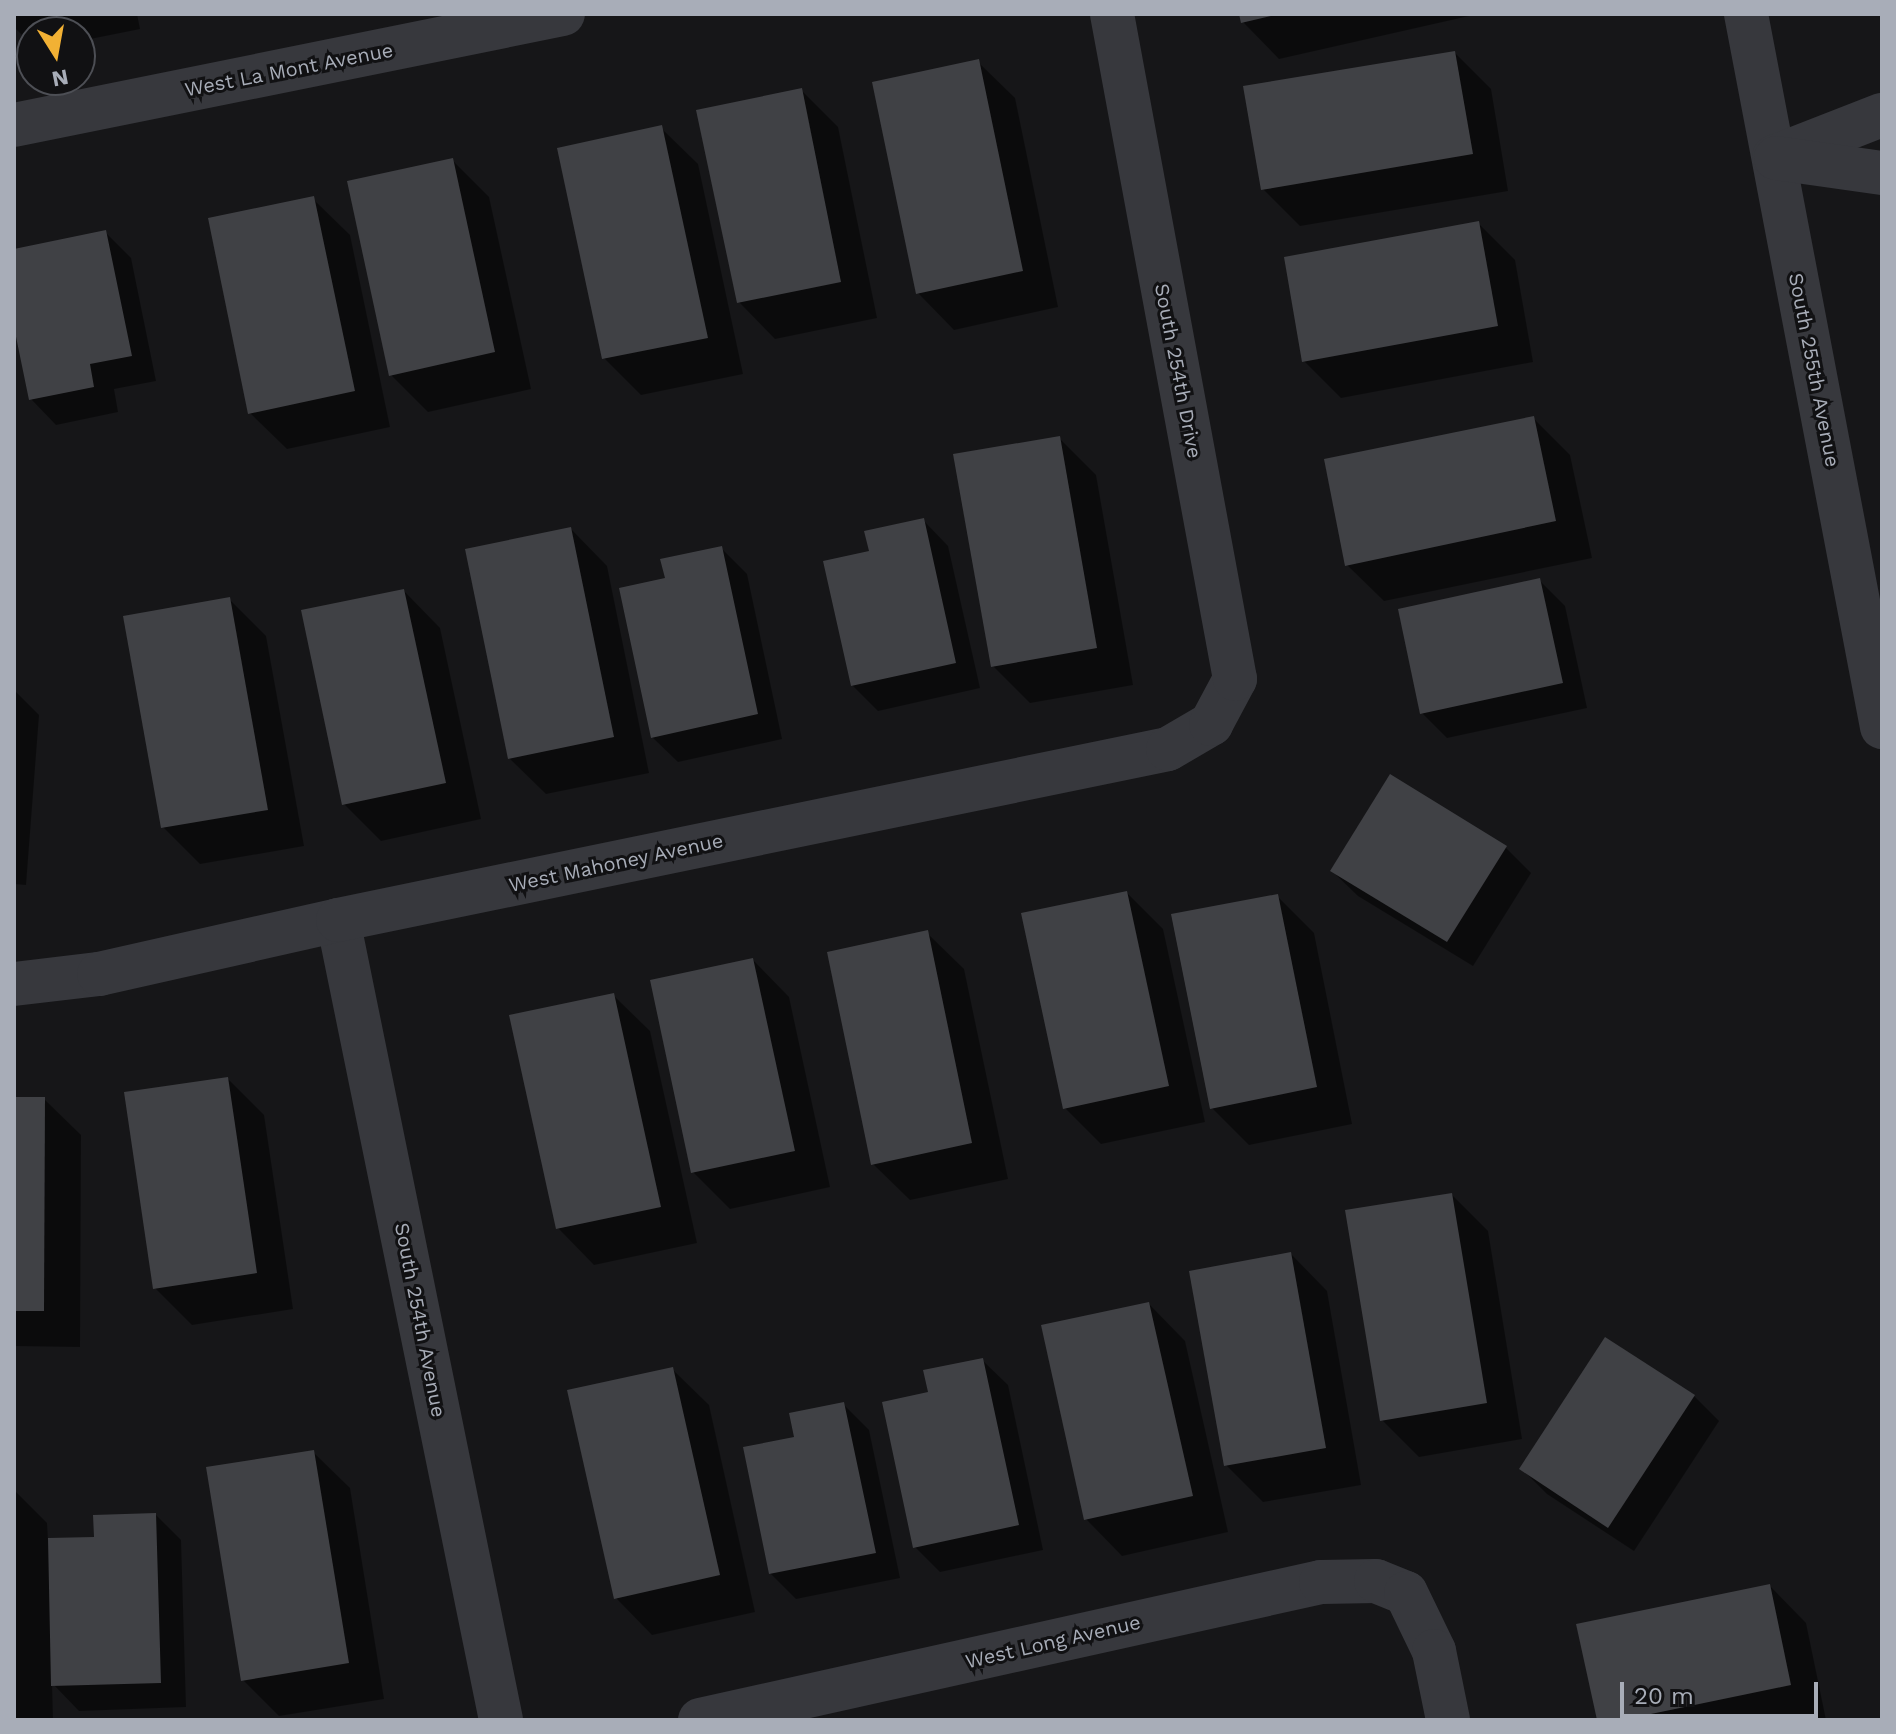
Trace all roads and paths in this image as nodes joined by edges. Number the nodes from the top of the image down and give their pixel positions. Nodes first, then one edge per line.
1 (563, 14) edge
2 (1112, 14) edge
3 (1746, 14) edge
4 (1882, 115) edge
5 (14, 125) edge
6 (1774, 157) junction
7 (1882, 173) edge
8 (1211, 724) joint
9 (1882, 727) edge
10 (338, 920) junction
11 (14, 984) edge
12 (501, 1720) edge
13 (700, 1720) edge
14 (1448, 1720) edge

1 - 5 street, West La Mont Avenue
2 - 8 street, South 254th Drive
3 - 6 street, South 255th Avenue
4 - 6 street
6 - 7 street
6 - 9 street, South 255th Avenue
8 - 10 street, West Mahoney Avenue
10 - 11 street, West Mahoney Avenue
10 - 12 street, South 254th Avenue
13 - 14 street, West Long Avenue

